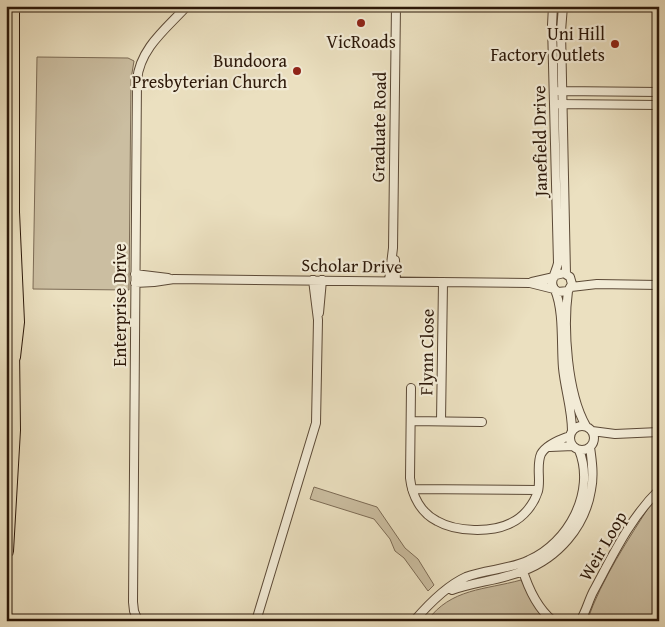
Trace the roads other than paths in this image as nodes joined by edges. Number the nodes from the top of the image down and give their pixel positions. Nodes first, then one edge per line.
1 (12, 6) edge
2 (187, 6) edge
3 (396, 6) edge
4 (553, 6) edge
5 (563, 6) edge
6 (558, 91) junction
7 (659, 92) edge
8 (559, 104) junction
9 (659, 105) edge
10 (6, 266) edge
11 (135, 274) junction
12 (555, 276) junction
13 (174, 279) junction
14 (313, 280) junction
15 (322, 280) junction
16 (392, 281) junction
17 (443, 282) junction
18 (569, 282) junction
19 (135, 283) junction
20 (530, 283) junction
21 (659, 284) edge
22 (554, 290) junction
23 (318, 320) junction
24 (13, 357) junction
25 (411, 388) dead end
26 (411, 421) junction
27 (442, 422) junction
28 (482, 422) dead end
29 (589, 429) junction
30 (659, 432) edge
31 (571, 433) junction
32 (615, 434) junction
33 (592, 444) junction
34 (548, 447) junction
35 (576, 448) junction
36 (412, 488) junction
37 (538, 490) junction
38 (659, 490) edge
39 (6, 551) edge
40 (522, 568) junction
41 (426, 609) junction
42 (138, 621) edge
43 (256, 621) edge
44 (414, 621) edge
45 (420, 621) edge
46 (554, 621) edge
47 (580, 621) edge

1 - 24 highway
2 - 11 street, Enterprise Drive
3 - 16 street, Graduate Road
4 - 6 street, Janefield Drive
5 - 6 street, Janefield Drive
6 - 7 street
6 - 8 street, Janefield Drive
8 - 9 street
8 - 12 street, Janefield Drive
8 - 18 street, Janefield Drive
10 - 24 highway
11 - 13 street, Scholar Drive
11 - 19 street, Enterprise Drive
12 - 18 street, Scholar Drive
12 - 20 street, Scholar Drive
12 - 22 street, Janefield Drive
13 - 14 street, Scholar Drive
13 - 19 street, Scholar Drive
14 - 15 street, Scholar Drive
14 - 23 street
15 - 16 street, Scholar Drive
15 - 23 street
16 - 17 street, Scholar Drive
17 - 20 street, Scholar Drive
17 - 27 street, Flynn Close
18 - 21 street
18 - 22 street, Scholar Drive
18 - 29 street, Janefield Drive
19 - 42 street, Enterprise Drive
20 - 22 street, Scholar Drive
22 - 31 street
23 - 43 street
24 - 39 highway
25 - 26 street
26 - 27 street
26 - 36 street
27 - 28 street
29 - 31 street
29 - 32 street
29 - 33 street
30 - 32 street
31 - 34 street
31 - 35 street
32 - 33 street
33 - 35 street
33 - 40 street
34 - 35 street
34 - 37 street
35 - 40 street
36 - 37 street
36 - 37 street
38 - 47 street, Weir Loop
40 - 41 street
40 - 46 street
41 - 44 street
41 - 45 street

